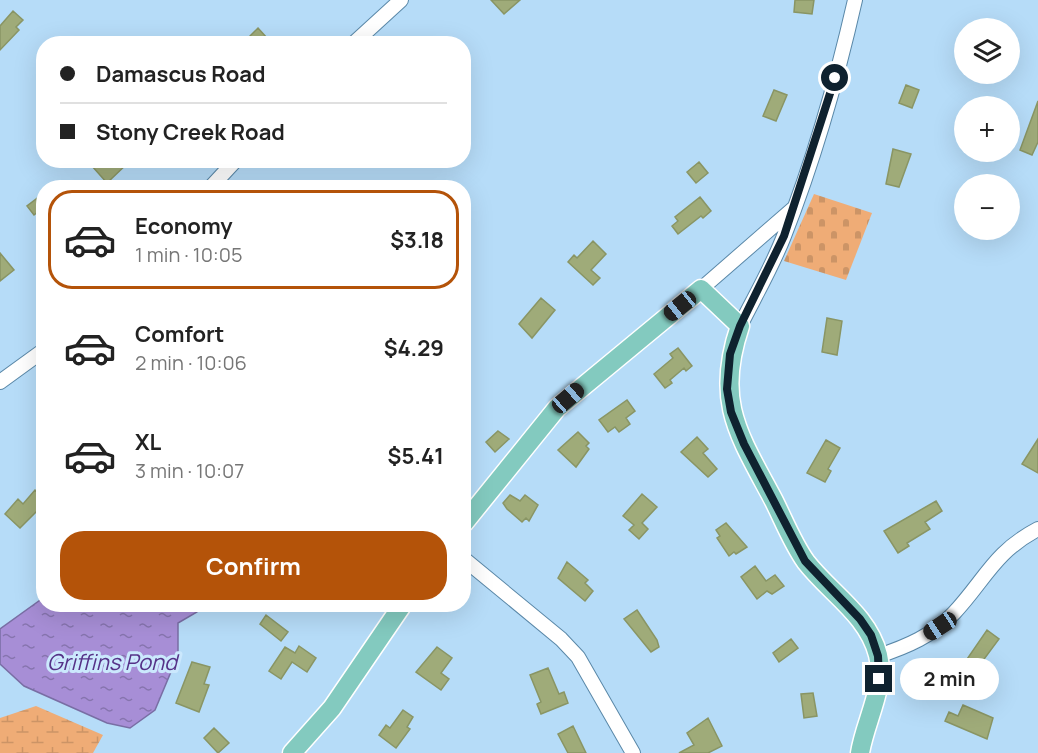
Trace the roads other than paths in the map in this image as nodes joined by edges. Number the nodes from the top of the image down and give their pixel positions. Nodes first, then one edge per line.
1 (401, 0) edge
2 (855, 0) edge
3 (362, 36) edge
4 (229, 168) edge
5 (217, 180) edge
6 (794, 208) junction
7 (701, 289) junction
8 (740, 326) junction
9 (36, 356) edge
10 (0, 382) edge
11 (471, 514) edge
12 (1038, 529) edge
13 (471, 565) edge
14 (398, 612) edge
15 (878, 656) junction
16 (292, 753) edge
17 (633, 753) edge
18 (860, 753) edge

1 - 3 street
2 - 6 street
4 - 5 street
6 - 7 street
6 - 8 street
7 - 8 main road
7 - 11 main road
8 - 15 main road
9 - 10 street
12 - 15 street
13 - 17 street
14 - 16 main road
15 - 18 main road

